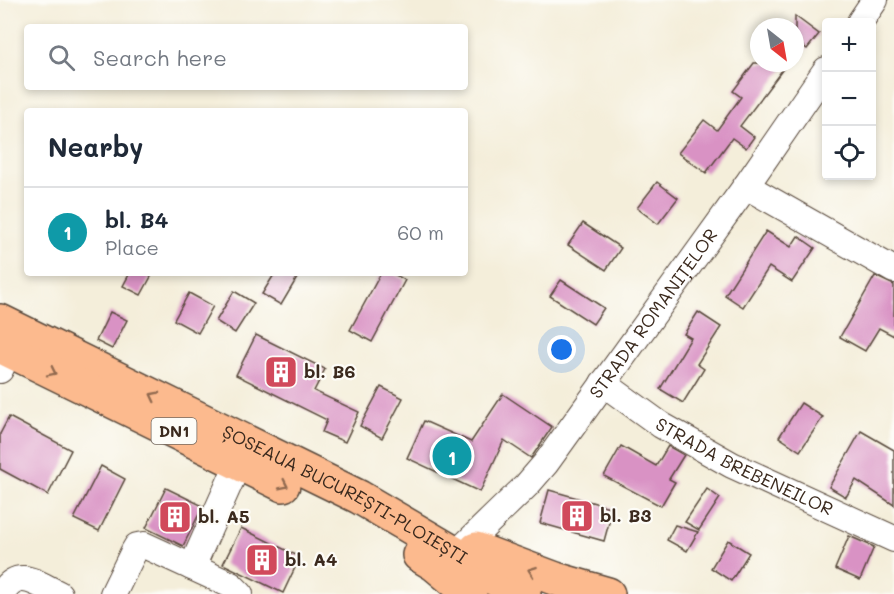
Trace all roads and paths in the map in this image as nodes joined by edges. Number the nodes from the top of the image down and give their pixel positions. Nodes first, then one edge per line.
1 (875, 0) edge
2 (863, 18) edge
3 (825, 72) edge
4 (746, 186) junction
5 (894, 270) edge
6 (2, 347) edge
7 (603, 383) junction
8 (238, 464) junction
9 (359, 497) junction
10 (894, 539) edge
11 (466, 544) junction
12 (192, 567) junction
13 (2, 594) edge
14 (59, 594) edge
15 (113, 594) edge
16 (240, 594) edge
17 (470, 594) edge
18 (524, 594) edge
19 (608, 594) edge

1 - 2 street
3 - 4 street, STRADA ROMANIȚELOR
4 - 5 street
4 - 7 street, STRADA ROMANIȚELOR
6 -> 8 highway, ȘOSEAUA BUCUREȘTI-PLOIEȘTI / DN1
9 -> 6 highway, ȘOSEAUA BUCUREȘTI-PLOIEȘTI / DN1
7 - 10 street, STRADA BREBENEILOR
7 - 11 street, STRADA ROMANIȚELOR
8 - 12 street
8 -> 17 highway, ȘOSEAUA BUCUREȘTI-PLOIEȘTI / DN1
9 - 11 highway, DN1
9 - 18 highway, ȘOSEAUA BUCUREȘTI-PLOIEȘTI / DN1
19 -> 11 highway, DN1
12 - 15 street
12 - 16 street
13 - 14 street

